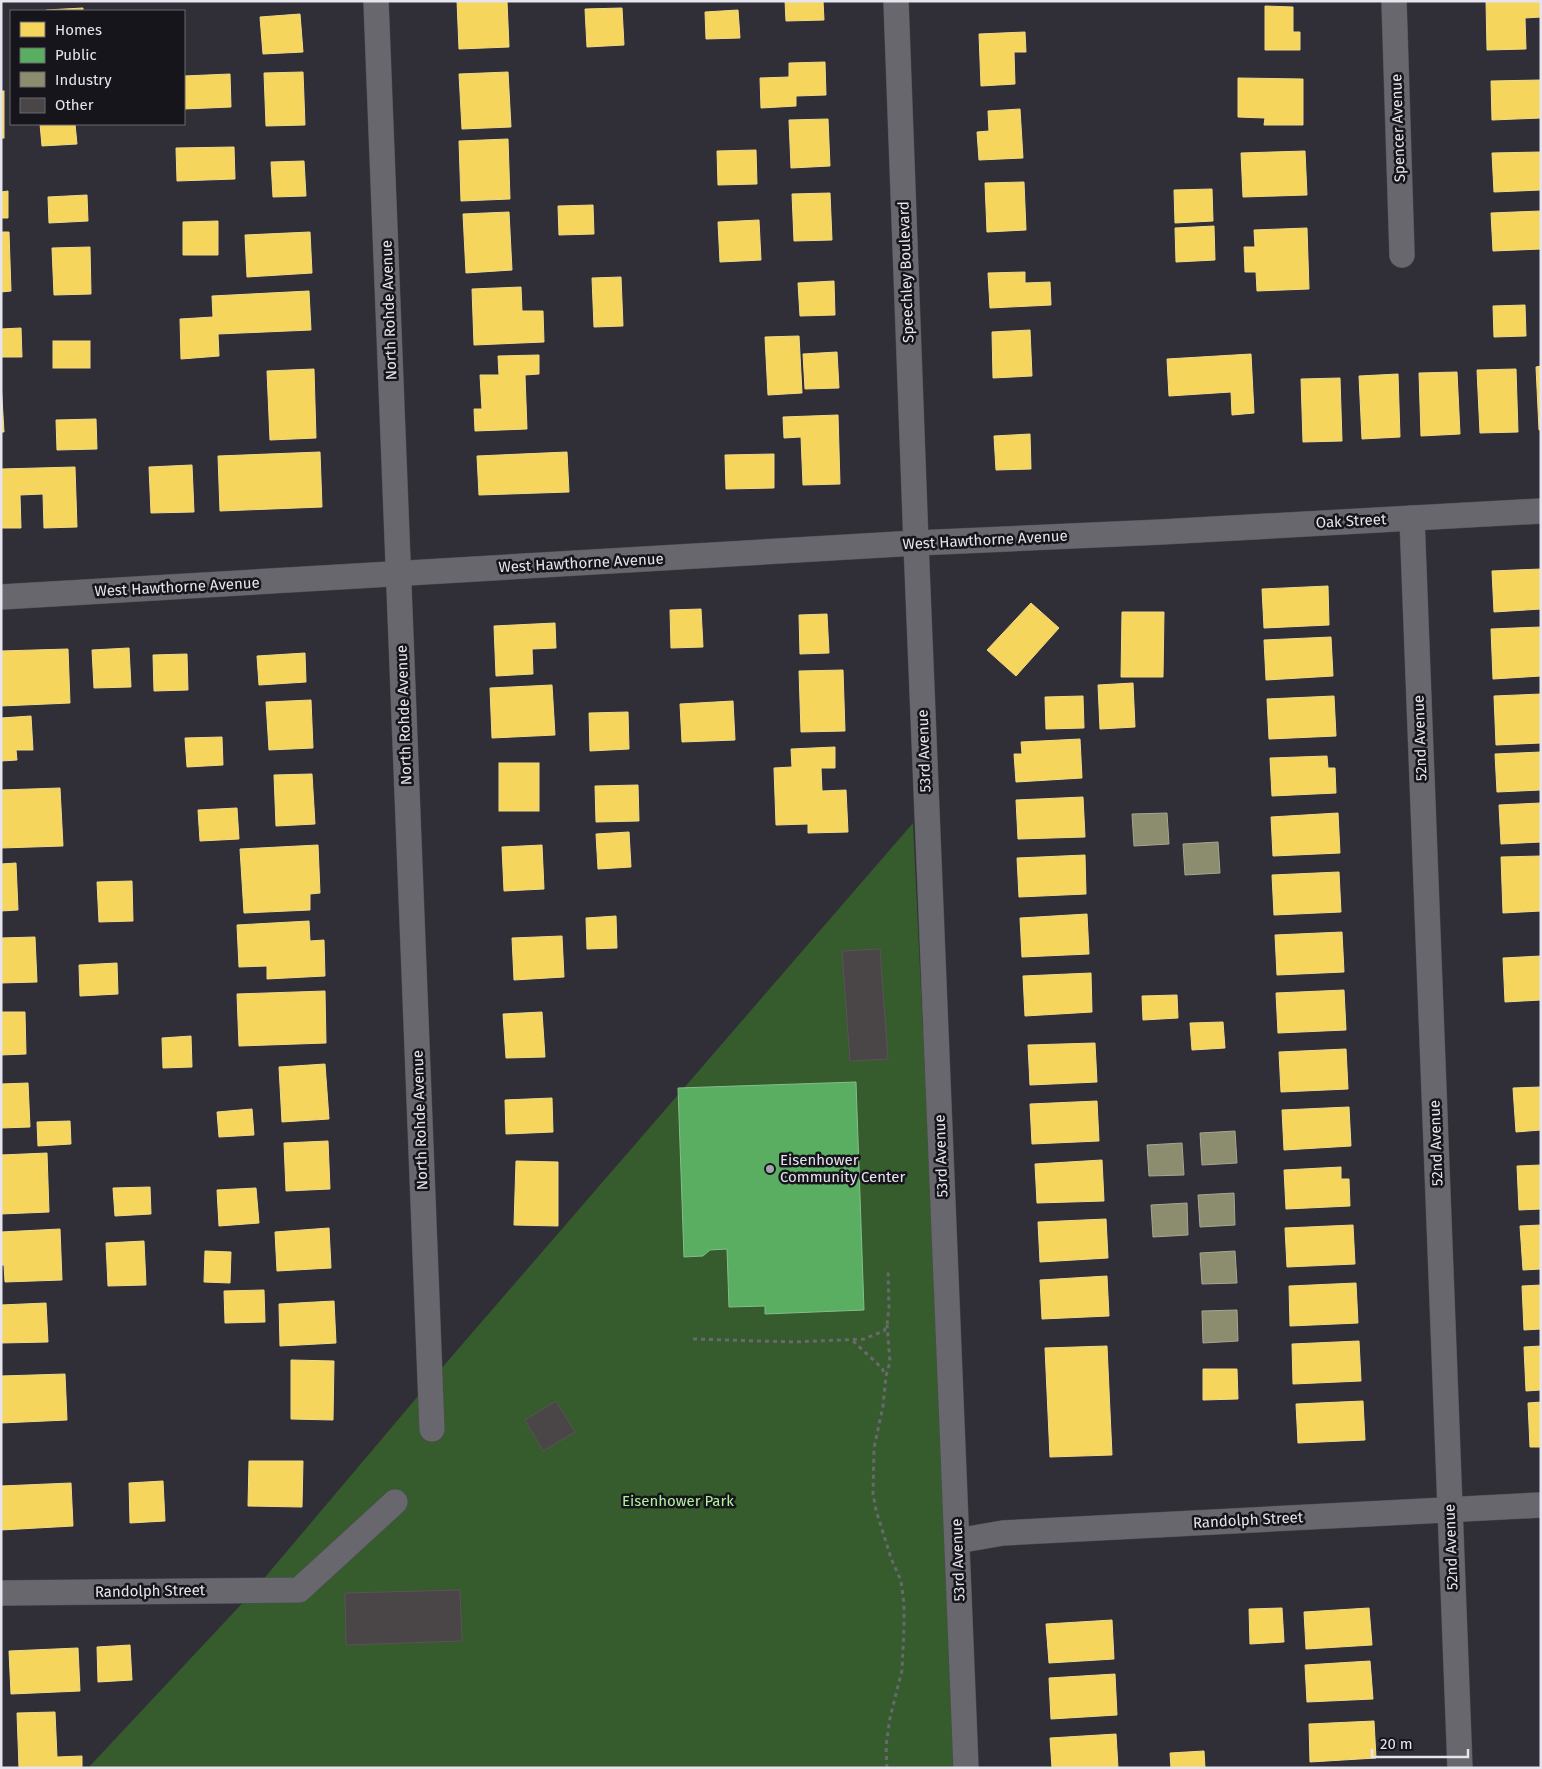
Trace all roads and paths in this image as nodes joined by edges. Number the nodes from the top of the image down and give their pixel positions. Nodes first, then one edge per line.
1 (376, 1) edge
2 (896, 1) edge
3 (1394, 1) edge
4 (1402, 255) dead end
5 (1541, 511) edge
6 (1412, 518) junction
7 (1161, 532) joint
8 (916, 544) junction
9 (399, 574) junction
10 (1, 597) edge
11 (888, 1271) dead end
12 (887, 1325) junction
13 (693, 1339) dead end
14 (852, 1340) junction
15 (886, 1376) junction
16 (432, 1429) dead end
17 (395, 1502) dead end
18 (1541, 1505) edge
19 (1450, 1509) junction
20 (957, 1541) junction
21 (1, 1593) edge
22 (887, 1768) edge
23 (966, 1768) edge
24 (1460, 1768) edge

1 - 9 street, North Rohde Avenue
2 - 8 street, Speechley Boulevard
3 - 4 street, Spencer Avenue
5 - 6 street, Oak Street
6 - 7 street, Oak Street
6 - 19 street, 52nd Avenue
7 - 8 street, West Hawthorne Avenue
8 - 9 street, West Hawthorne Avenue
8 - 20 street, 53rd Avenue
9 - 10 street, West Hawthorne Avenue
9 - 16 street, North Rohde Avenue
11 - 12 path
12 - 14 path
12 - 15 path
13 - 14 path
14 - 15 path
15 - 22 path
17 - 21 street, Randolph Street
18 - 19 street, Randolph Street
19 - 20 street, Randolph Street
19 - 24 street, 52nd Avenue
20 - 23 street, 53rd Avenue

